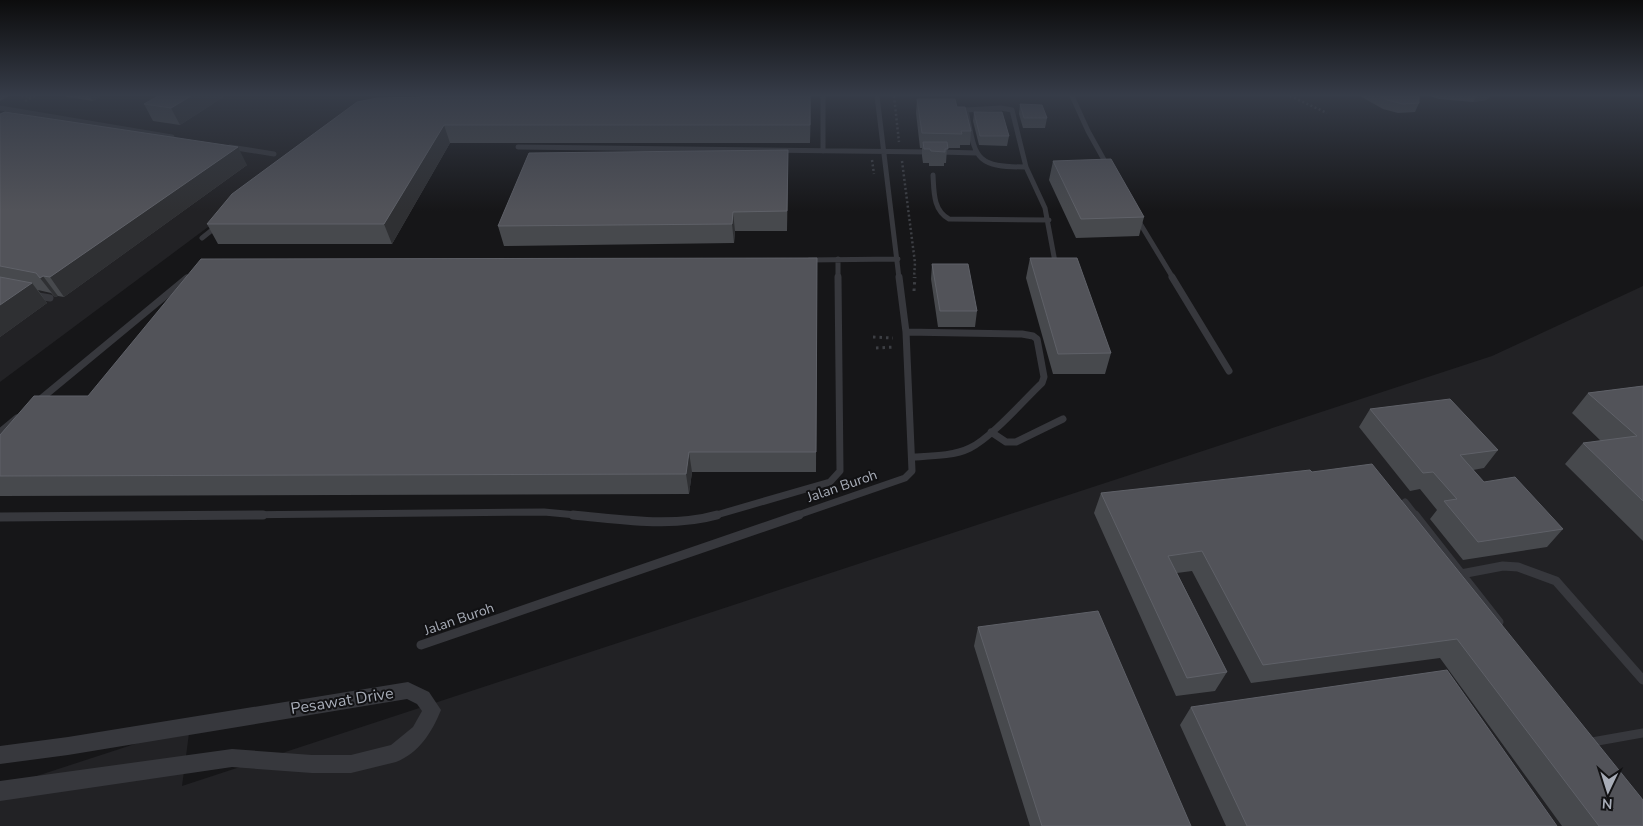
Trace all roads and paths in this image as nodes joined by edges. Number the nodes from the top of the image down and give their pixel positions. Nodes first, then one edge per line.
1 (157, 135) edge
2 (823, 135) edge
3 (881, 135) edge
4 (972, 135) edge
5 (1018, 135) edge
6 (1090, 135) edge
7 (178, 138) edge
8 (226, 146) edge
9 (518, 147) dead end
10 (823, 151) junction
11 (883, 152) junction
12 (977, 153) junction
13 (274, 154) dead end
14 (1026, 167) junction
15 (1111, 172) edge
16 (933, 176) dead end
17 (1134, 213) edge
18 (1048, 220) junction
19 (224, 221) edge
20 (202, 238) dead end
21 (838, 259) junction
22 (898, 259) junction
23 (804, 260) edge
24 (1055, 262) edge
25 (192, 274) edge
26 (25, 293) edge
27 (50, 298) dead end
28 (906, 332) junction
29 (873, 337) dead end
30 (893, 338) dead end
31 (894, 347) dead end
32 (876, 348) dead end
33 (1229, 371) dead end
34 (31, 407) edge
35 (23, 413) edge
36 (1063, 419) dead end
37 (0, 432) edge
38 (990, 432) junction
39 (913, 456) junction
40 (1405, 502) edge
41 (0, 517) edge
42 (1461, 574) junction
43 (1503, 627) edge
44 (421, 645) dead end
45 (1643, 680) edge
46 (1643, 733) edge
47 (1592, 742) edge
48 (0, 755) edge
49 (0, 791) edge

1 - 7 lane
2 - 10 lane
3 - 11 lane, Jalan Buroh
4 - 12 lane
5 - 14 lane
6 - 15 lane
8 - 13 lane
9 - 10 lane
10 - 11 lane
11 - 12 lane
11 - 22 lane, Jalan Buroh
12 - 14 lane
14 - 18 lane
16 - 18 lane
17 - 33 lane
18 - 24 lane
19 - 20 lane
21 - 22 lane
21 - 23 lane
21 - 41 lane
22 - 28 lane, Jalan Buroh
25 - 34 lane
26 - 27 lane
28 - 38 lane
28 - 39 lane, Jalan Buroh
29 - 30 path
31 - 32 path
35 - 37 lane
36 - 38 lane
38 - 39 lane
39 - 44 lane, Jalan Buroh
40 - 42 lane
42 - 43 lane
42 - 45 lane
46 - 47 lane
48 - 49 street, Pesawat Drive

